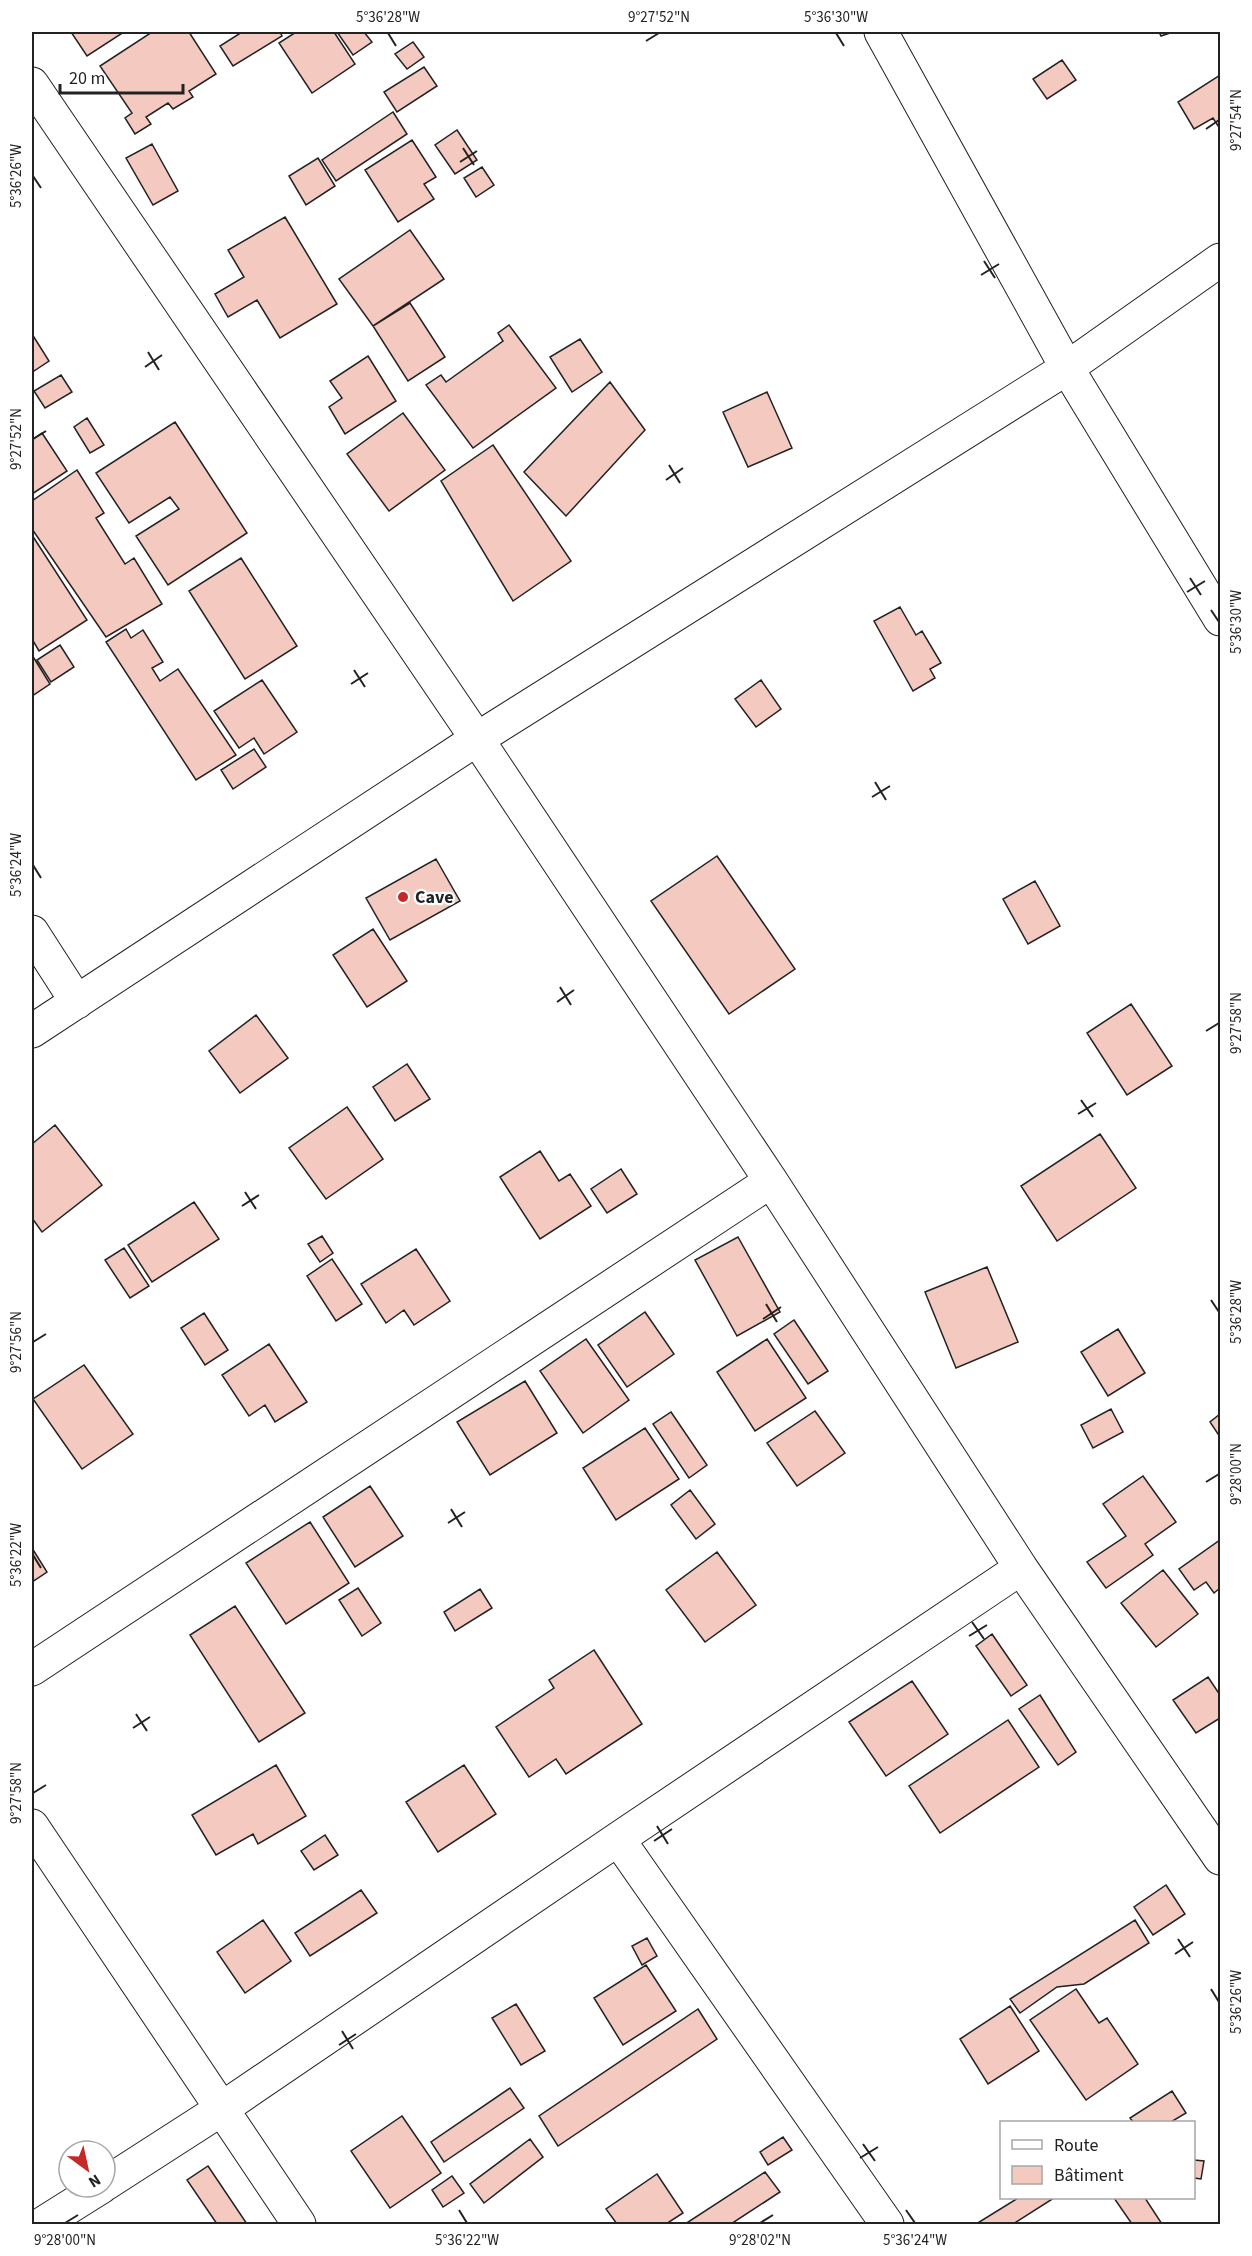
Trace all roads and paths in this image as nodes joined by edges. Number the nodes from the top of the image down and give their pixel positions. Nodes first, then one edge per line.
1 (881, 32) edge
2 (32, 84) edge
3 (1221, 260) edge
4 (1067, 368) junction
5 (1221, 619) edge
6 (477, 739) junction
7 (32, 932) edge
8 (77, 1002) junction
9 (32, 1031) edge
10 (771, 1181) junction
11 (1021, 1568) junction
12 (32, 1669) edge
13 (32, 1826) edge
14 (618, 1839) junction
15 (1221, 1858) edge
16 (220, 2110) junction
17 (117, 2176) edge
18 (82, 2199) edge
19 (42, 2224) edge
20 (299, 2224) edge
21 (887, 2224) edge

1 - 4 street
2 - 6 street
3 - 4 street
4 - 5 street
4 - 6 street
6 - 8 street
6 - 10 street
7 - 8 street
8 - 9 street
10 - 11 street
10 - 12 street
11 - 14 street
11 - 15 street
13 - 16 street
14 - 16 street
14 - 21 street
16 - 17 street
16 - 20 street
18 - 19 street

